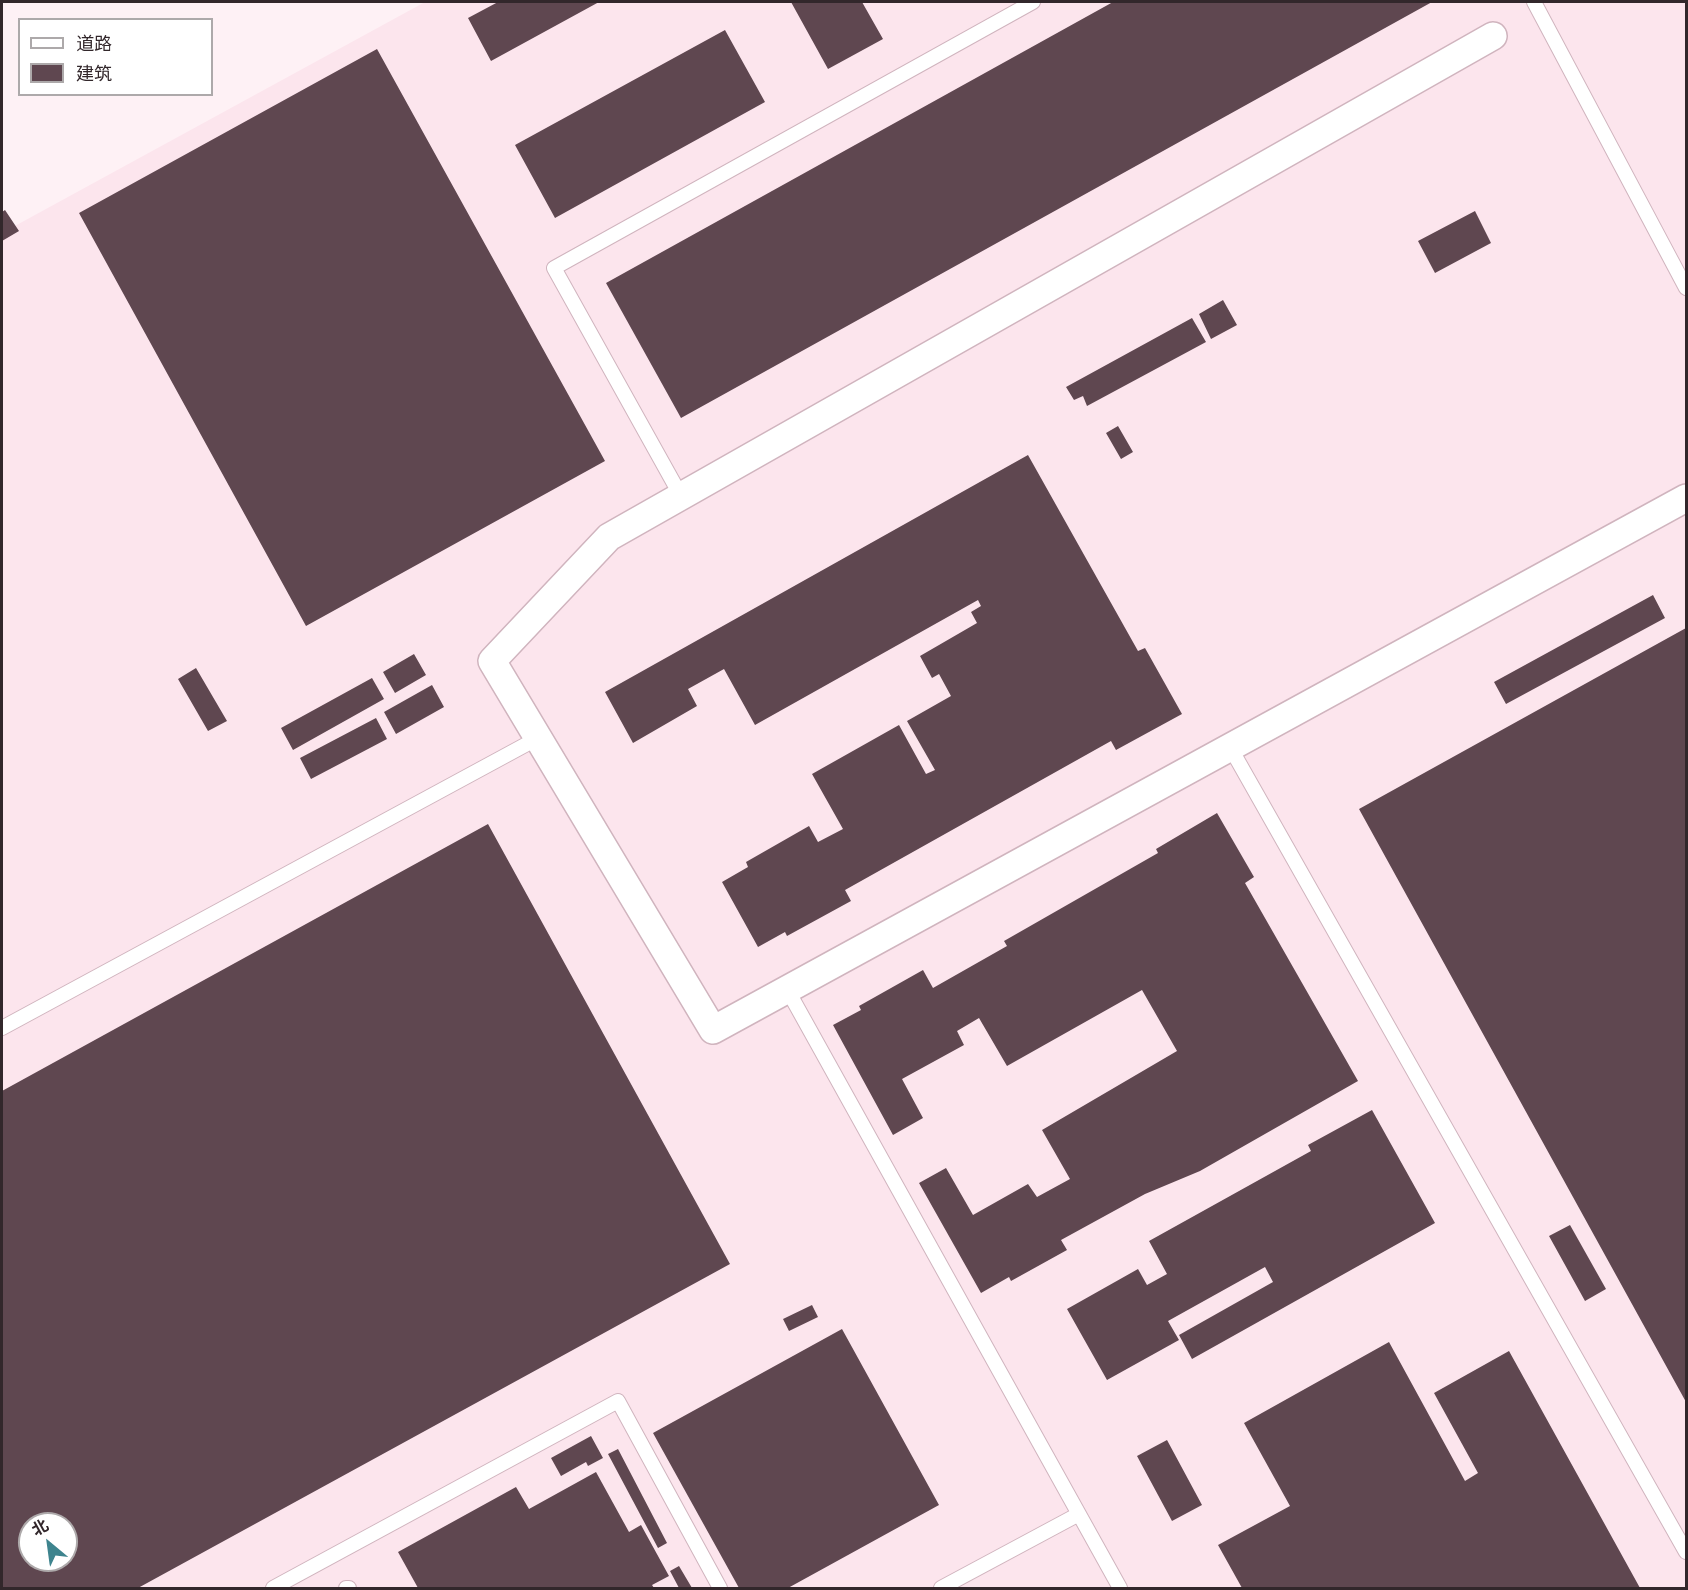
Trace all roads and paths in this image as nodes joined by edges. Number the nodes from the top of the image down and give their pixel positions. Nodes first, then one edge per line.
1 (1033, 2) edge
2 (1534, 2) edge
3 (1493, 36) dead end
4 (1686, 288) edge
5 (681, 496) junction
6 (1686, 498) edge
7 (538, 738) junction
8 (1230, 747) junction
9 (788, 989) junction
10 (2, 1028) edge
11 (1079, 1514) junction
12 (1686, 1552) edge
13 (273, 1588) edge
14 (720, 1588) edge
15 (941, 1588) edge
16 (1120, 1588) edge

1 - 5 lane
2 - 4 lane
3 - 5 street
5 - 7 street
6 - 8 street
7 - 9 street
7 - 10 lane
8 - 9 street
8 - 12 lane
9 - 11 lane
11 - 15 lane
11 - 16 lane
13 - 14 lane

